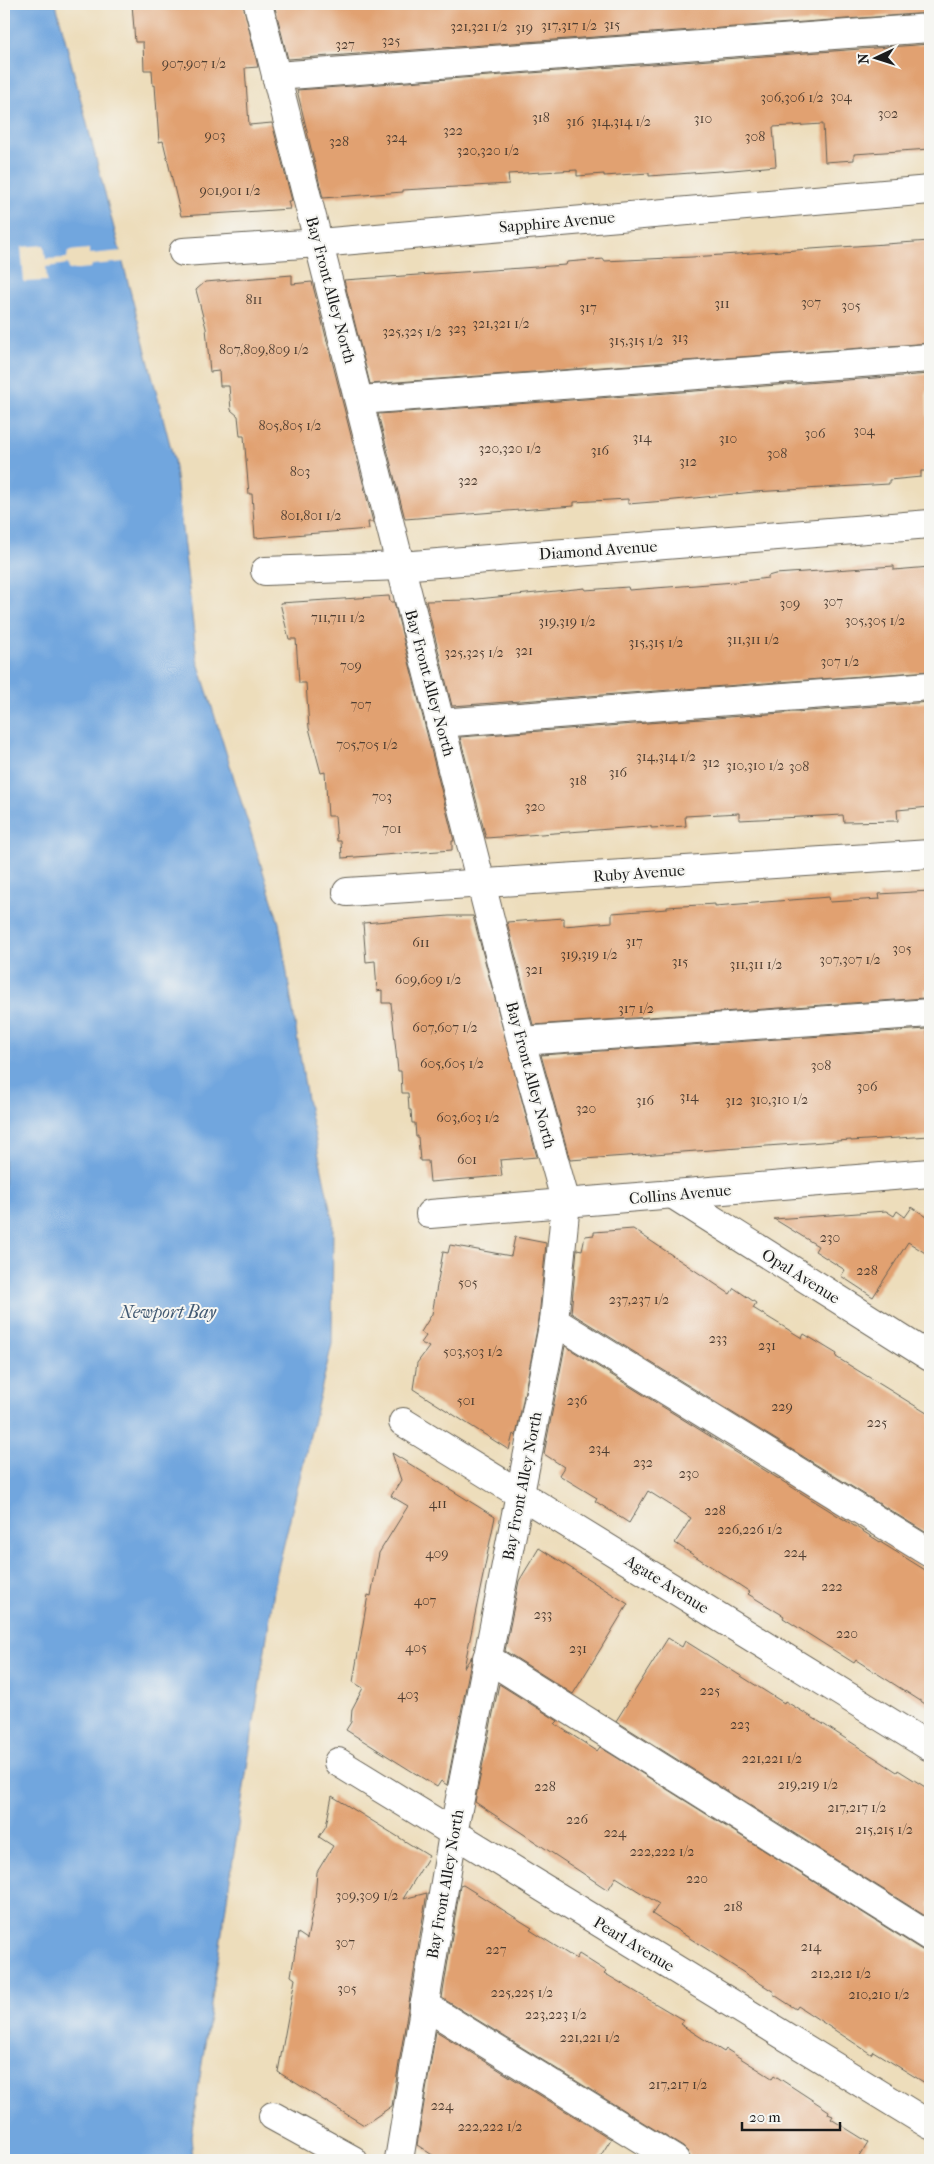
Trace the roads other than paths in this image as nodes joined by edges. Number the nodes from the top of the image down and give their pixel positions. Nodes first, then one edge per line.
1 (258, 4) edge
2 (930, 28) edge
3 (276, 76) junction
4 (930, 190) edge
5 (319, 243) junction
6 (183, 252) dead end
7 (930, 358) edge
8 (360, 400) junction
9 (930, 524) edge
10 (400, 566) junction
11 (265, 571) dead end
12 (930, 686) edge
13 (440, 723) junction
14 (930, 854) edge
15 (482, 884) junction
16 (347, 892) dead end
17 (930, 1012) edge
18 (521, 1041) junction
19 (930, 1174) edge
20 (672, 1194) junction
21 (566, 1203) junction
22 (430, 1214) dead end
23 (554, 1321) junction
24 (930, 1357) edge
25 (403, 1422) dead end
26 (521, 1494) junction
27 (930, 1553) edge
28 (487, 1658) junction
29 (930, 1747) edge
30 (338, 1762) dead end
31 (453, 1834) junction
32 (930, 1937) edge
33 (424, 2004) junction
34 (273, 2116) dead end
35 (930, 2125) edge
36 (353, 2160) edge
37 (399, 2160) edge
38 (675, 2160) edge

1 - 3 street, Bay Front Alley North
2 - 3 street
3 - 5 street, Bay Front Alley North
4 - 5 street, Sapphire Avenue
5 - 6 street, Sapphire Avenue
5 - 8 street, Bay Front Alley North
7 - 8 street
8 - 10 street, Bay Front Alley North
9 - 10 street, Diamond Avenue
10 - 11 street, Diamond Avenue
10 - 13 street, Bay Front Alley North
12 - 13 street
13 - 15 street, Bay Front Alley North
14 - 15 street, Ruby Avenue
15 - 16 street, Ruby Avenue
15 - 18 street, Bay Front Alley North
17 - 18 street
18 - 21 street, Bay Front Alley North
19 - 20 street, Collins Avenue
20 - 21 street, Collins Avenue
20 - 24 street, Opal Avenue
21 - 22 street, Collins Avenue
21 - 23 street, Bay Front Alley North
23 - 26 street, Bay Front Alley North
23 - 27 street
25 - 26 street, Agate Avenue
26 - 28 street, Bay Front Alley North
26 - 29 street, Agate Avenue
28 - 31 street, Bay Front Alley North
28 - 32 street
30 - 31 street, Pearl Avenue
31 - 33 street, Bay Front Alley North
31 - 35 street, Pearl Avenue
33 - 37 street, Bay Front Alley North
33 - 38 street
34 - 36 street

